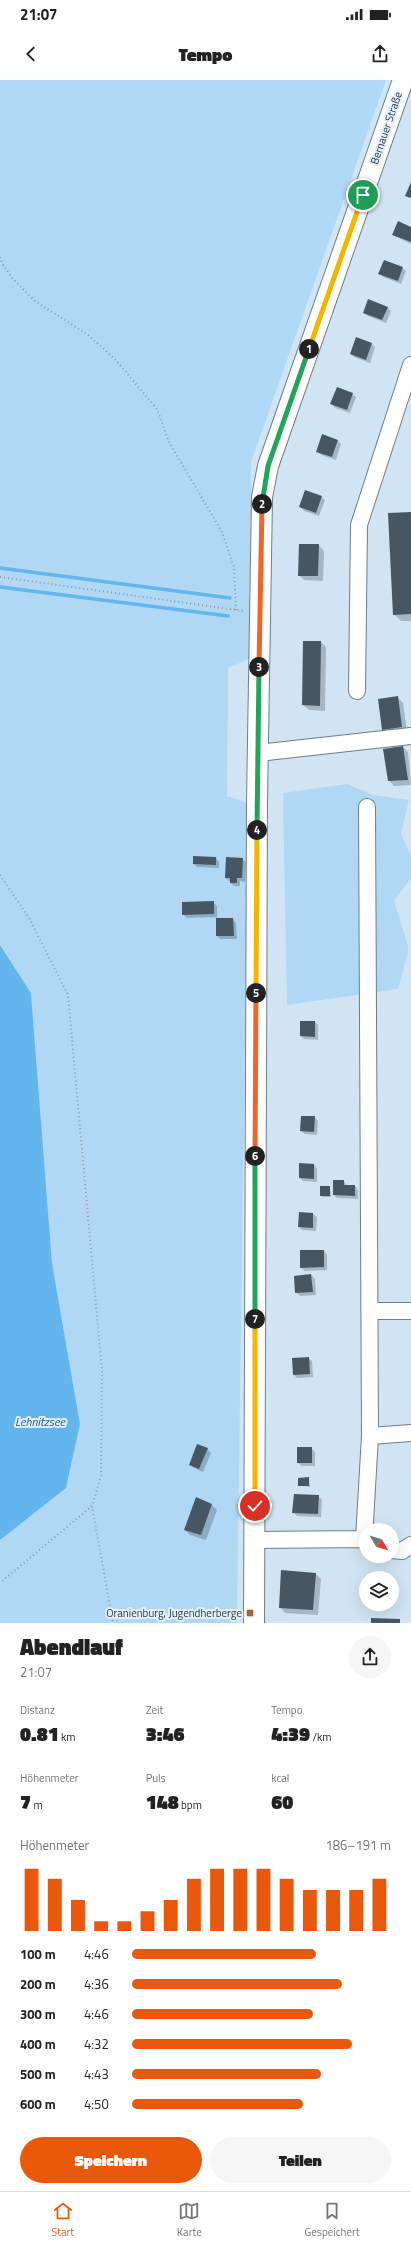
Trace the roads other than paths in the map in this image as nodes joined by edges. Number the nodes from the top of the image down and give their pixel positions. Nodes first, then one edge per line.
1 (403, 80) edge
2 (411, 365) edge
3 (408, 386) edge
4 (357, 691) dead end
5 (411, 736) edge
6 (258, 753) junction
7 (367, 807) dead end
8 (370, 1311) junction
9 (411, 1311) edge
10 (411, 1433) edge
11 (370, 1436) junction
12 (366, 1523) edge
13 (255, 1540) junction
14 (359, 1540) edge
15 (411, 1545) edge
16 (399, 1551) edge
17 (254, 1623) edge

1 - 6 main road, Bernauer Straße
2 - 3 lane
3 - 4 lane
5 - 6 lane
6 - 13 main road, Bernauer Straße
7 - 8 lane
8 - 9 lane
8 - 11 lane
10 - 11 lane
11 - 12 lane
13 - 14 lane
13 - 17 main road, Bernauer Straße
15 - 16 lane

